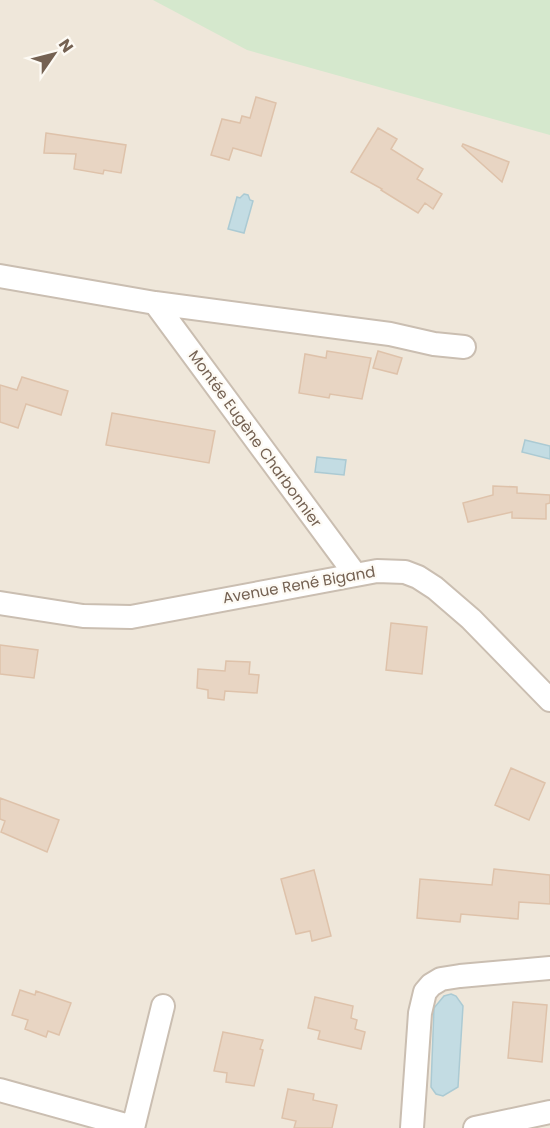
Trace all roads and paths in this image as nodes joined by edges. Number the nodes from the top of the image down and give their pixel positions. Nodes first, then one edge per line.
1 (0, 276) edge
2 (155, 303) junction
3 (464, 347) dead end
4 (355, 574) junction
5 (0, 603) edge
6 (550, 700) edge
7 (550, 968) edge
8 (163, 1006) dead end
9 (0, 1090) edge
10 (550, 1112) edge
11 (133, 1128) edge
12 (412, 1128) edge
13 (475, 1128) edge

1 - 2 street
2 - 3 street
2 - 4 street, Montée Eugène Charbonnier
4 - 5 street, Avenue René Bigand
4 - 6 street, Avenue René Bigand
7 - 12 street
8 - 11 street
9 - 11 street
10 - 13 street

